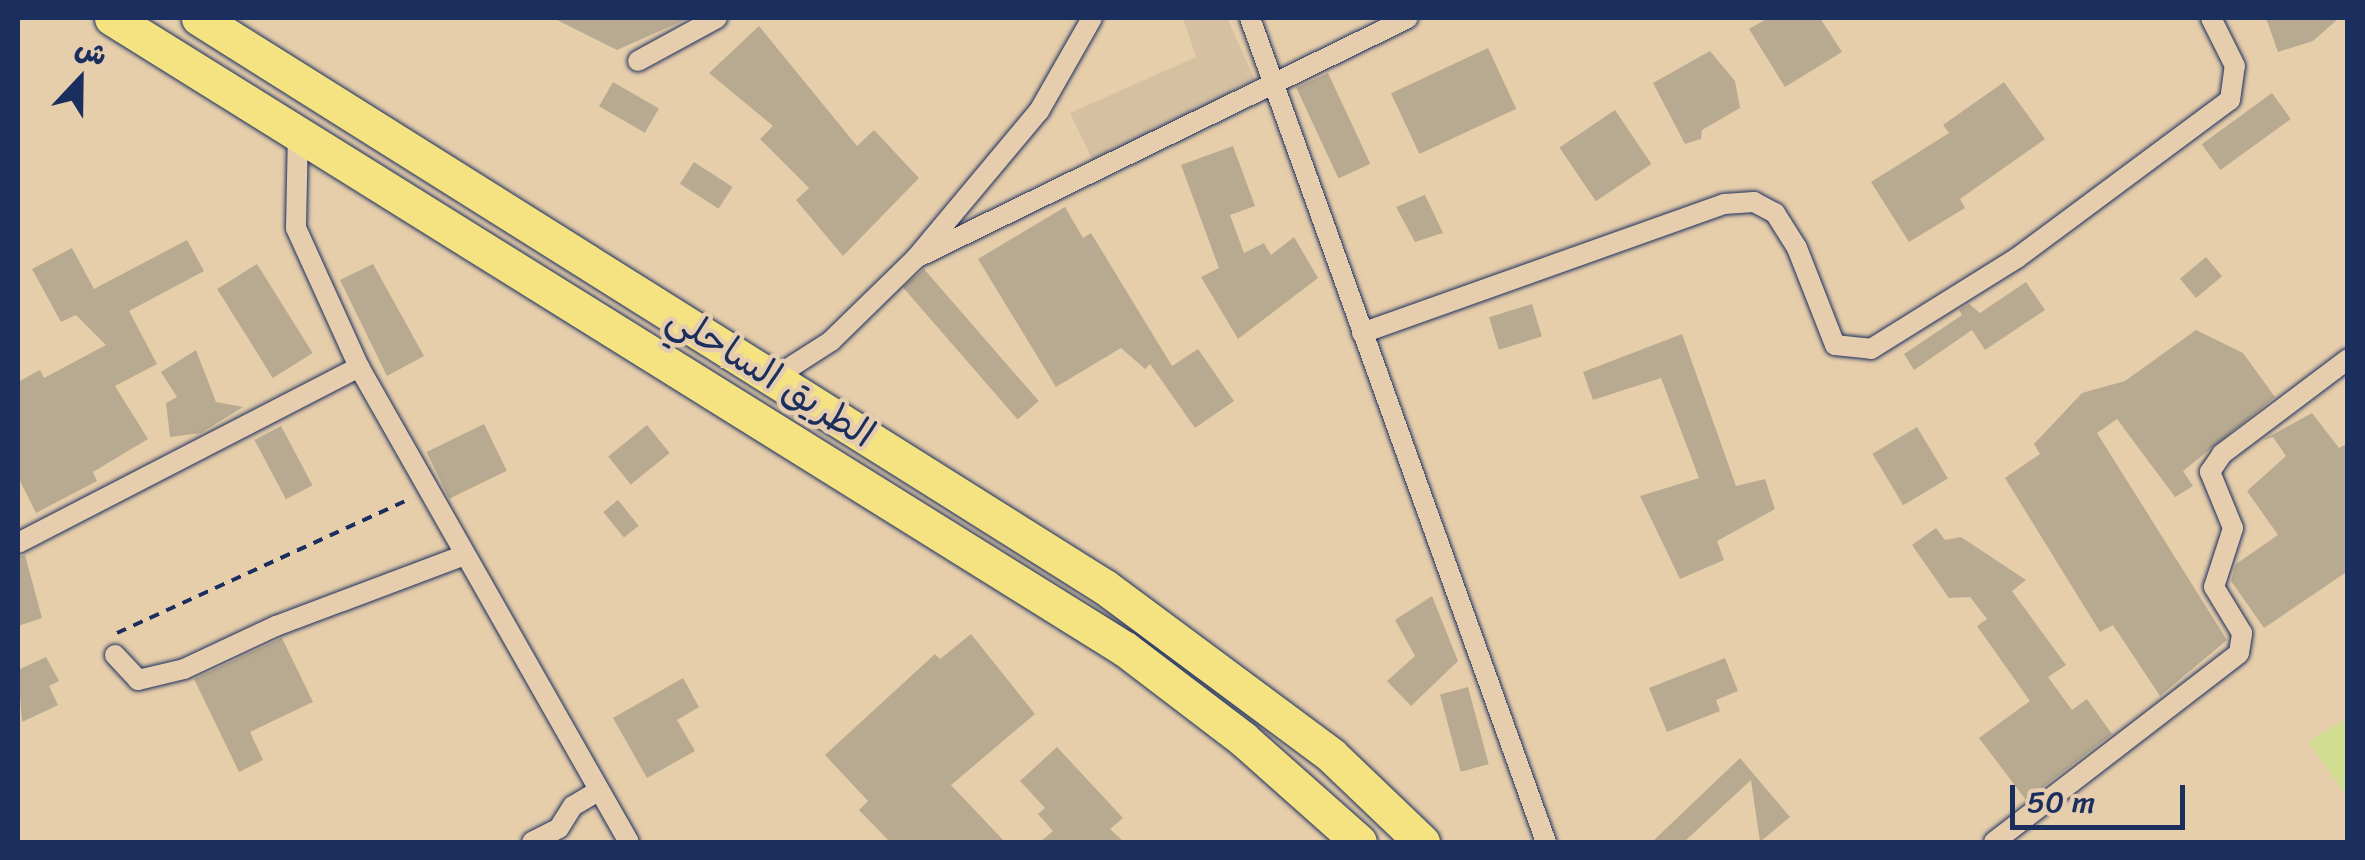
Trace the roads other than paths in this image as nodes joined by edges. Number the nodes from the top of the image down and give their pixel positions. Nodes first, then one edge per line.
1 (112, 18) edge
2 (199, 18) edge
3 (717, 18) edge
4 (1092, 18) edge
5 (1250, 18) edge
6 (1408, 18) edge
7 (2211, 18) edge
8 (638, 61) dead end
9 (1275, 86) junction
10 (298, 131) junction
11 (916, 258) junction
12 (1362, 332) junction
13 (2348, 359) edge
14 (359, 366) junction
15 (776, 377) junction
16 (18, 543) edge
17 (465, 555) junction
18 (115, 655) dead end
19 (598, 790) junction
20 (532, 842) edge
21 (629, 842) edge
22 (1360, 842) edge
23 (1422, 842) edge
24 (1546, 842) edge
25 (1994, 842) edge

1 - 10 highway, الطريق الساحلي
2 - 15 highway, الطريق الساحلي
3 - 8 street
4 - 11 street
5 - 9 street
6 - 9 street
7 - 12 street
9 - 11 street
9 - 12 street
10 - 14 street
10 - 22 highway, الطريق الساحلي
11 - 15 street
12 - 24 street
13 - 25 street
14 - 16 street
14 - 17 street
15 - 23 highway, الطريق الساحلي
17 - 18 street
17 - 19 street
19 - 20 street
19 - 21 street

